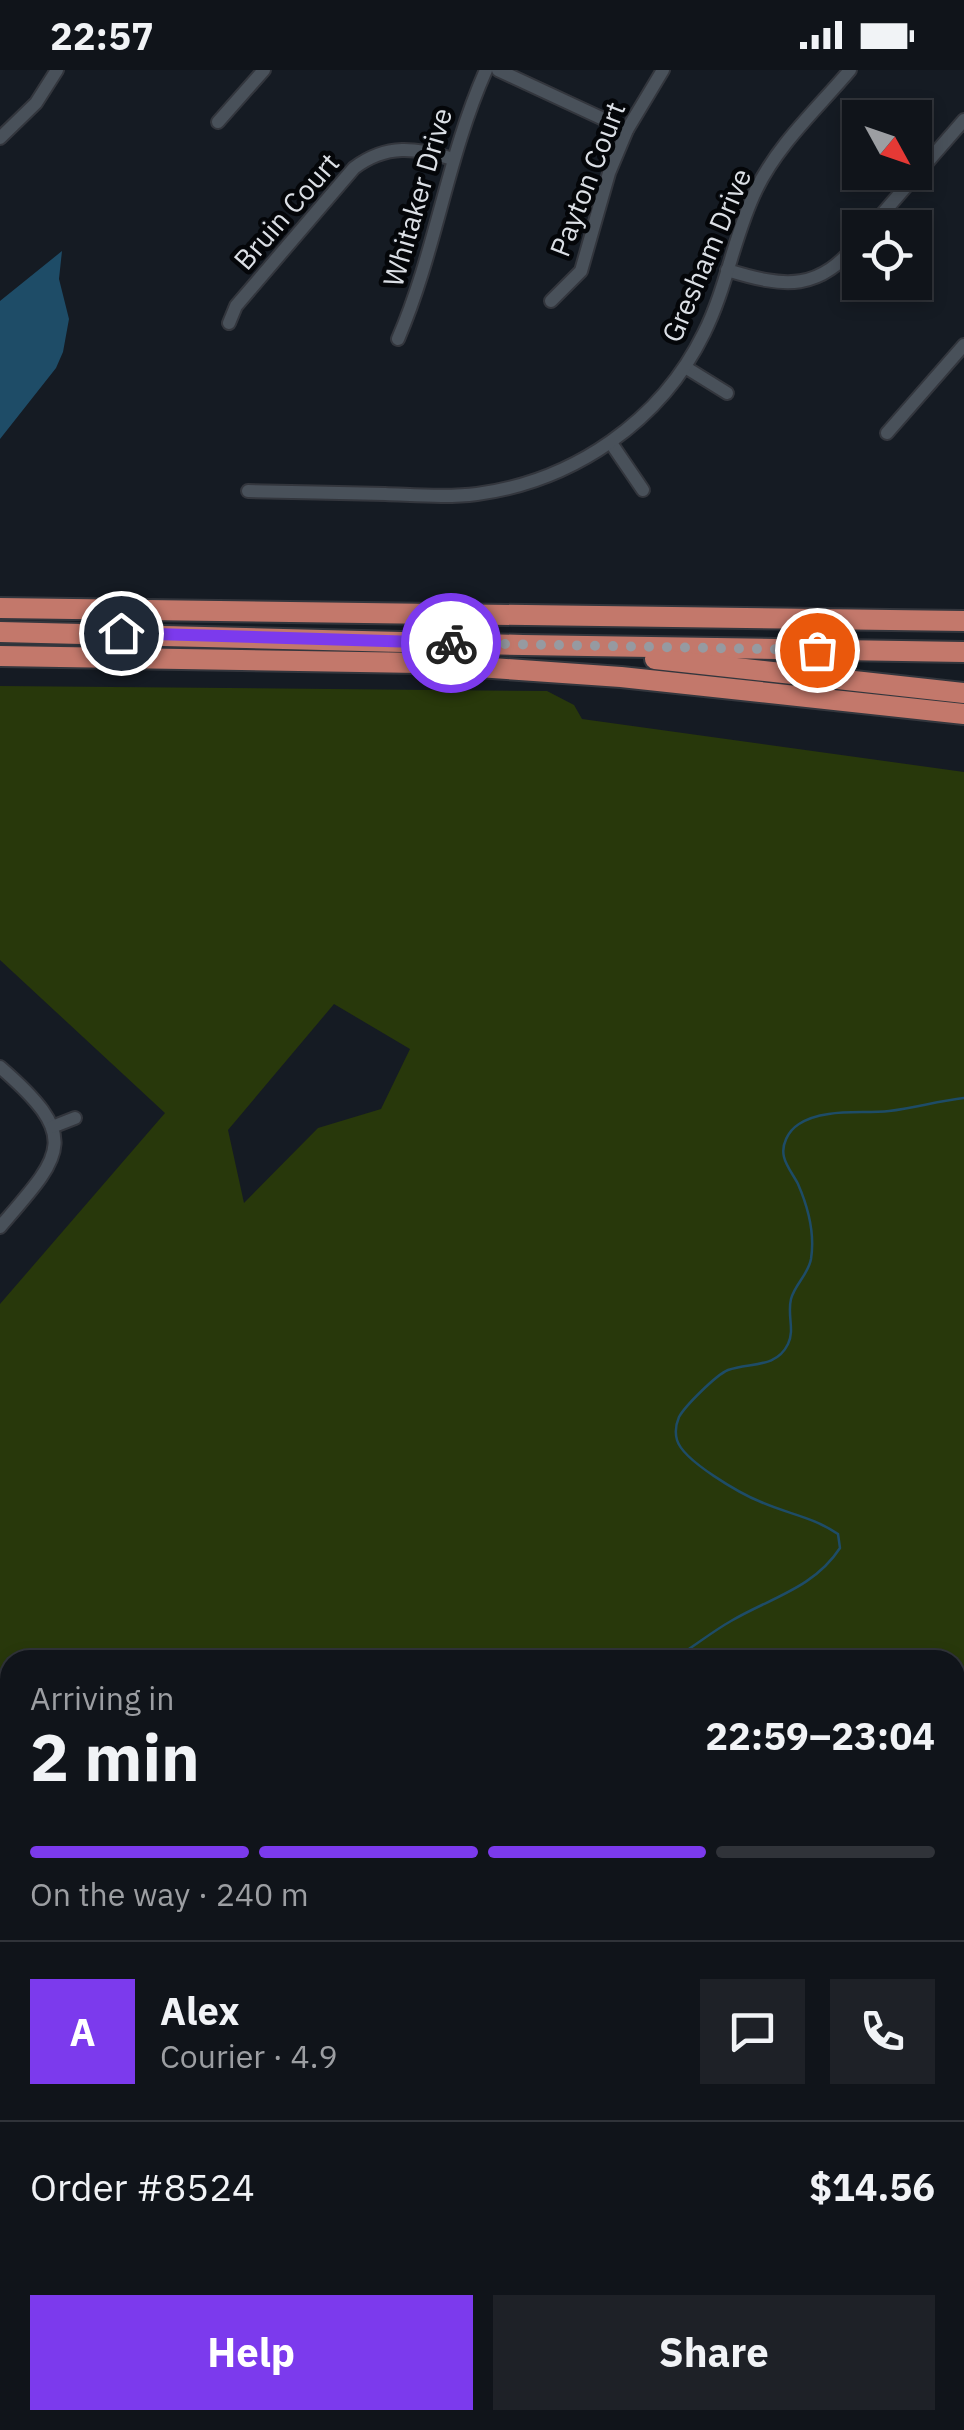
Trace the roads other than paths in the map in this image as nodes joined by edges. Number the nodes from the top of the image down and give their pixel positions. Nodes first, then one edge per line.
1 (56, 70) edge
2 (264, 70) edge
3 (486, 70) edge
4 (498, 70) edge
5 (663, 70) edge
6 (850, 70) edge
7 (964, 120) edge
8 (218, 122) dead end
9 (627, 130) junction
10 (0, 138) edge
11 (454, 159) junction
12 (886, 210) edge
13 (842, 259) edge
14 (728, 270) junction
15 (551, 301) dead end
16 (229, 323) dead end
17 (398, 338) dead end
18 (964, 345) edge
19 (685, 367) junction
20 (727, 394) dead end
21 (887, 433) dead end
22 (610, 444) junction
23 (643, 490) dead end
24 (248, 491) dead end
25 (0, 608) edge
26 (964, 621) edge
27 (0, 632) edge
28 (523, 645) junction
29 (964, 652) edge
30 (0, 656) edge
31 (964, 693) edge
32 (964, 714) edge
33 (0, 1067) edge
34 (75, 1118) dead end
35 (52, 1128) junction
36 (0, 1228) edge

1 - 10 street
2 - 8 street
3 - 11 street, Whitaker Drive
4 - 9 street
5 - 9 street, Payton Court
6 - 14 street, Gresham Drive
7 - 12 street
9 - 15 street, Payton Court
11 - 16 street, Bruin Court
11 - 17 street, Whitaker Drive
13 - 14 street
14 - 19 street, Gresham Drive
18 - 21 street
19 - 20 street
19 - 22 street, Gresham Drive
22 - 23 street
22 - 24 street, Gresham Drive
25 - 26 highway
27 - 28 highway
28 - 29 highway
28 - 31 highway
30 - 32 highway
33 - 35 street
34 - 35 street
35 - 36 street

